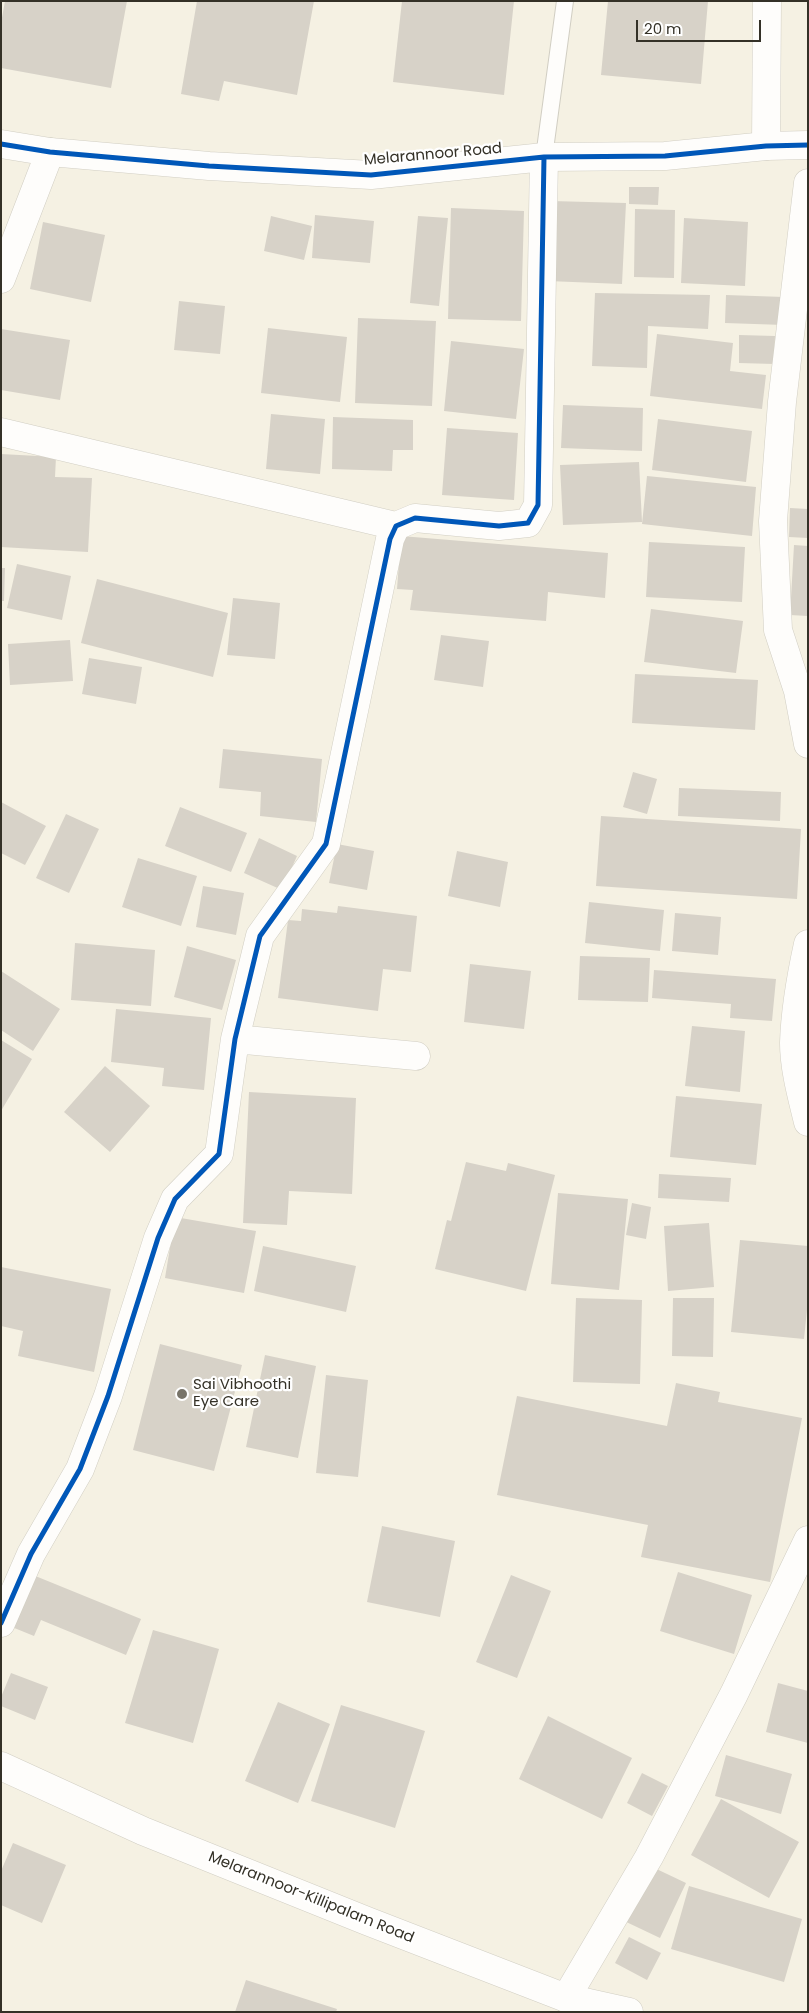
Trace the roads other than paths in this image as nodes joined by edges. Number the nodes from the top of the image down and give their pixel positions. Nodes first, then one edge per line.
1 (565, 1) edge
2 (767, 1) edge
3 (1, 144) edge
4 (808, 145) edge
5 (766, 146) junction
6 (50, 152) junction
7 (544, 157) junction
8 (808, 183) edge
9 (1, 279) edge
10 (1, 432) edge
11 (396, 526) junction
12 (807, 735) edge
13 (808, 944) edge
14 (235, 1040) junction
15 (416, 1056) dead end
16 (808, 1122) edge
17 (808, 1540) edge
18 (1, 1624) edge
19 (1, 1766) edge
20 (566, 1998) junction
21 (629, 2012) edge

1 - 7 lane
2 - 5 street
3 - 6 street, Melarannoor Road
4 - 5 street, Melarannoor Road
5 - 7 street, Melarannoor Road
6 - 7 street, Melarannoor Road
6 - 9 street
7 - 11 street
8 - 12 street
10 - 11 street
11 - 14 street
13 - 16 street
14 - 15 street
14 - 18 street
17 - 20 street
19 - 20 street, Melarannoor-Killipalam Road
20 - 21 street, Melarannoor-Killipalam Road

